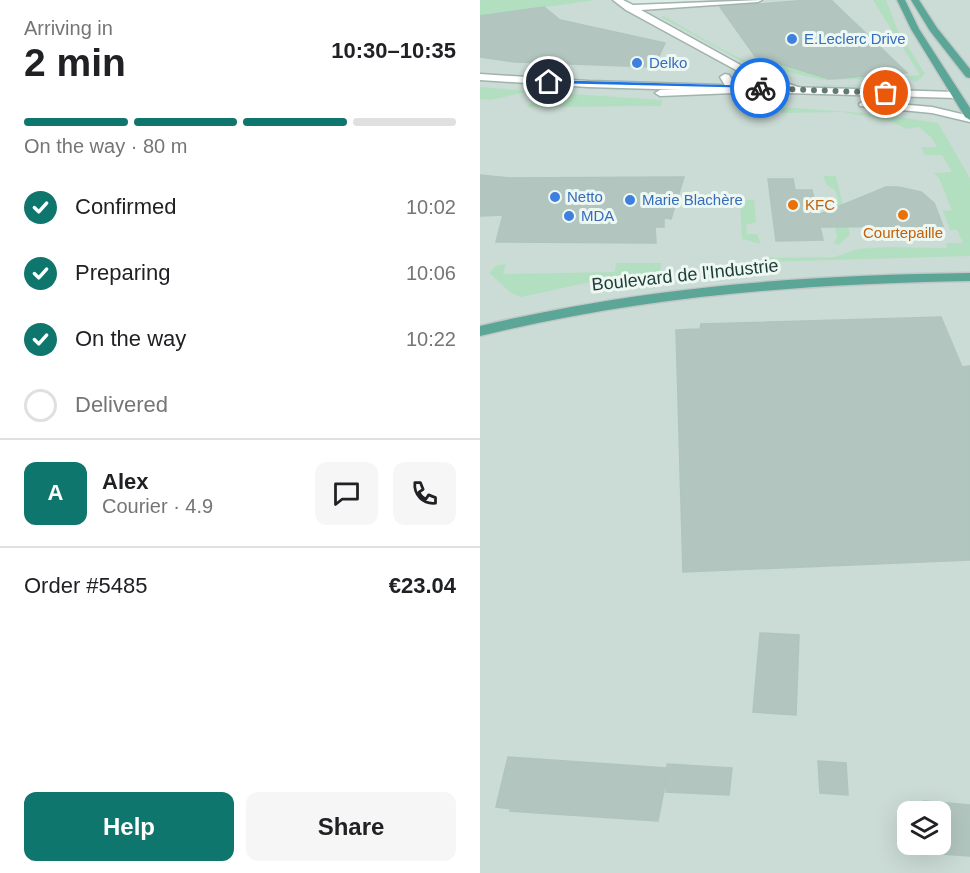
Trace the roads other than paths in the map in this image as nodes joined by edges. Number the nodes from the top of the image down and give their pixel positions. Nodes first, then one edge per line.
1 (617, 0) edge
2 (758, 0) edge
3 (901, 0) edge
4 (915, 0) edge
5 (628, 8) junction
6 (725, 61) junction
7 (750, 74) junction
8 (970, 75) edge
9 (480, 77) edge
10 (725, 77) junction
11 (937, 80) junction
12 (588, 84) junction
13 (703, 86) junction
14 (740, 90) junction
15 (802, 90) junction
16 (906, 94) junction
17 (964, 98) edge
18 (834, 101) junction
19 (970, 118) edge
20 (970, 277) edge
21 (480, 331) edge

1 - 5 street
2 - 5 street
3 - 11 main road
4 - 8 main road
5 - 6 street
6 - 7 street
6 - 10 street
7 - 14 street
7 - 15 street
9 - 12 street
10 - 13 street
10 - 14 street
11 - 16 street
11 - 17 main road
12 - 13 street
12 - 14 street
13 - 14 street
14 - 15 street
14 - 18 street
15 - 16 street
16 - 17 street
17 - 18 street
17 - 19 main road
18 - 19 street
20 - 21 main road, Boulevard de l'Industrie

